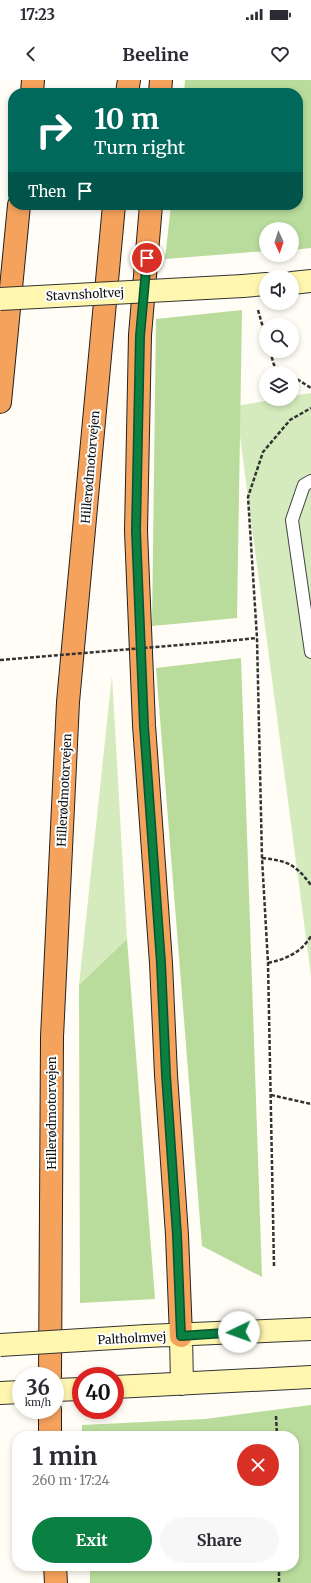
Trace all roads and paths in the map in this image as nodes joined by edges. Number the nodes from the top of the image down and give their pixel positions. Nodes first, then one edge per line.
1 (19, 210) edge
2 (114, 210) edge
3 (151, 210) edge
4 (311, 282) edge
5 (299, 283) edge
6 (259, 285) edge
7 (0, 299) edge
8 (299, 380) edge
9 (311, 388) edge
10 (0, 402) edge
11 (311, 408) edge
12 (311, 482) edge
13 (257, 638) junction
14 (311, 652) edge
15 (0, 660) edge
16 (262, 858) junction
17 (311, 885) edge
18 (311, 936) edge
19 (268, 963) junction
20 (271, 1095) junction
21 (311, 1104) edge
22 (274, 1266) dead end
23 (311, 1328) edge
24 (181, 1336) junction
25 (0, 1345) edge
26 (50, 1367) edge
27 (311, 1377) edge
28 (182, 1384) junction
29 (124, 1387) edge
30 (12, 1392) edge
31 (0, 1393) edge
32 (276, 1416) dead end
33 (50, 1419) edge
34 (50, 1431) edge
35 (277, 1431) edge
36 (55, 1571) edge
37 (279, 1571) edge
38 (56, 1583) edge
39 (279, 1583) edge

1 - 10 highway
2 - 26 highway, Hillerødmotorvejen
3 - 24 highway
4 - 5 street
6 - 7 street, Stavnsholtvej, bridge
8 - 9 path
11 - 13 path
12 - 14 lane
13 - 15 path, bridge
13 - 16 path
16 - 17 path
16 - 19 path
18 - 19 path
19 - 20 path
20 - 21 path
20 - 22 path
23 - 24 street, Paltholmvej
24 - 25 street, Paltholmvej, bridge
24 - 28 street
27 - 28 street
28 - 29 street
30 - 31 street
32 - 35 path
33 - 34 highway
36 - 38 highway
37 - 39 path

